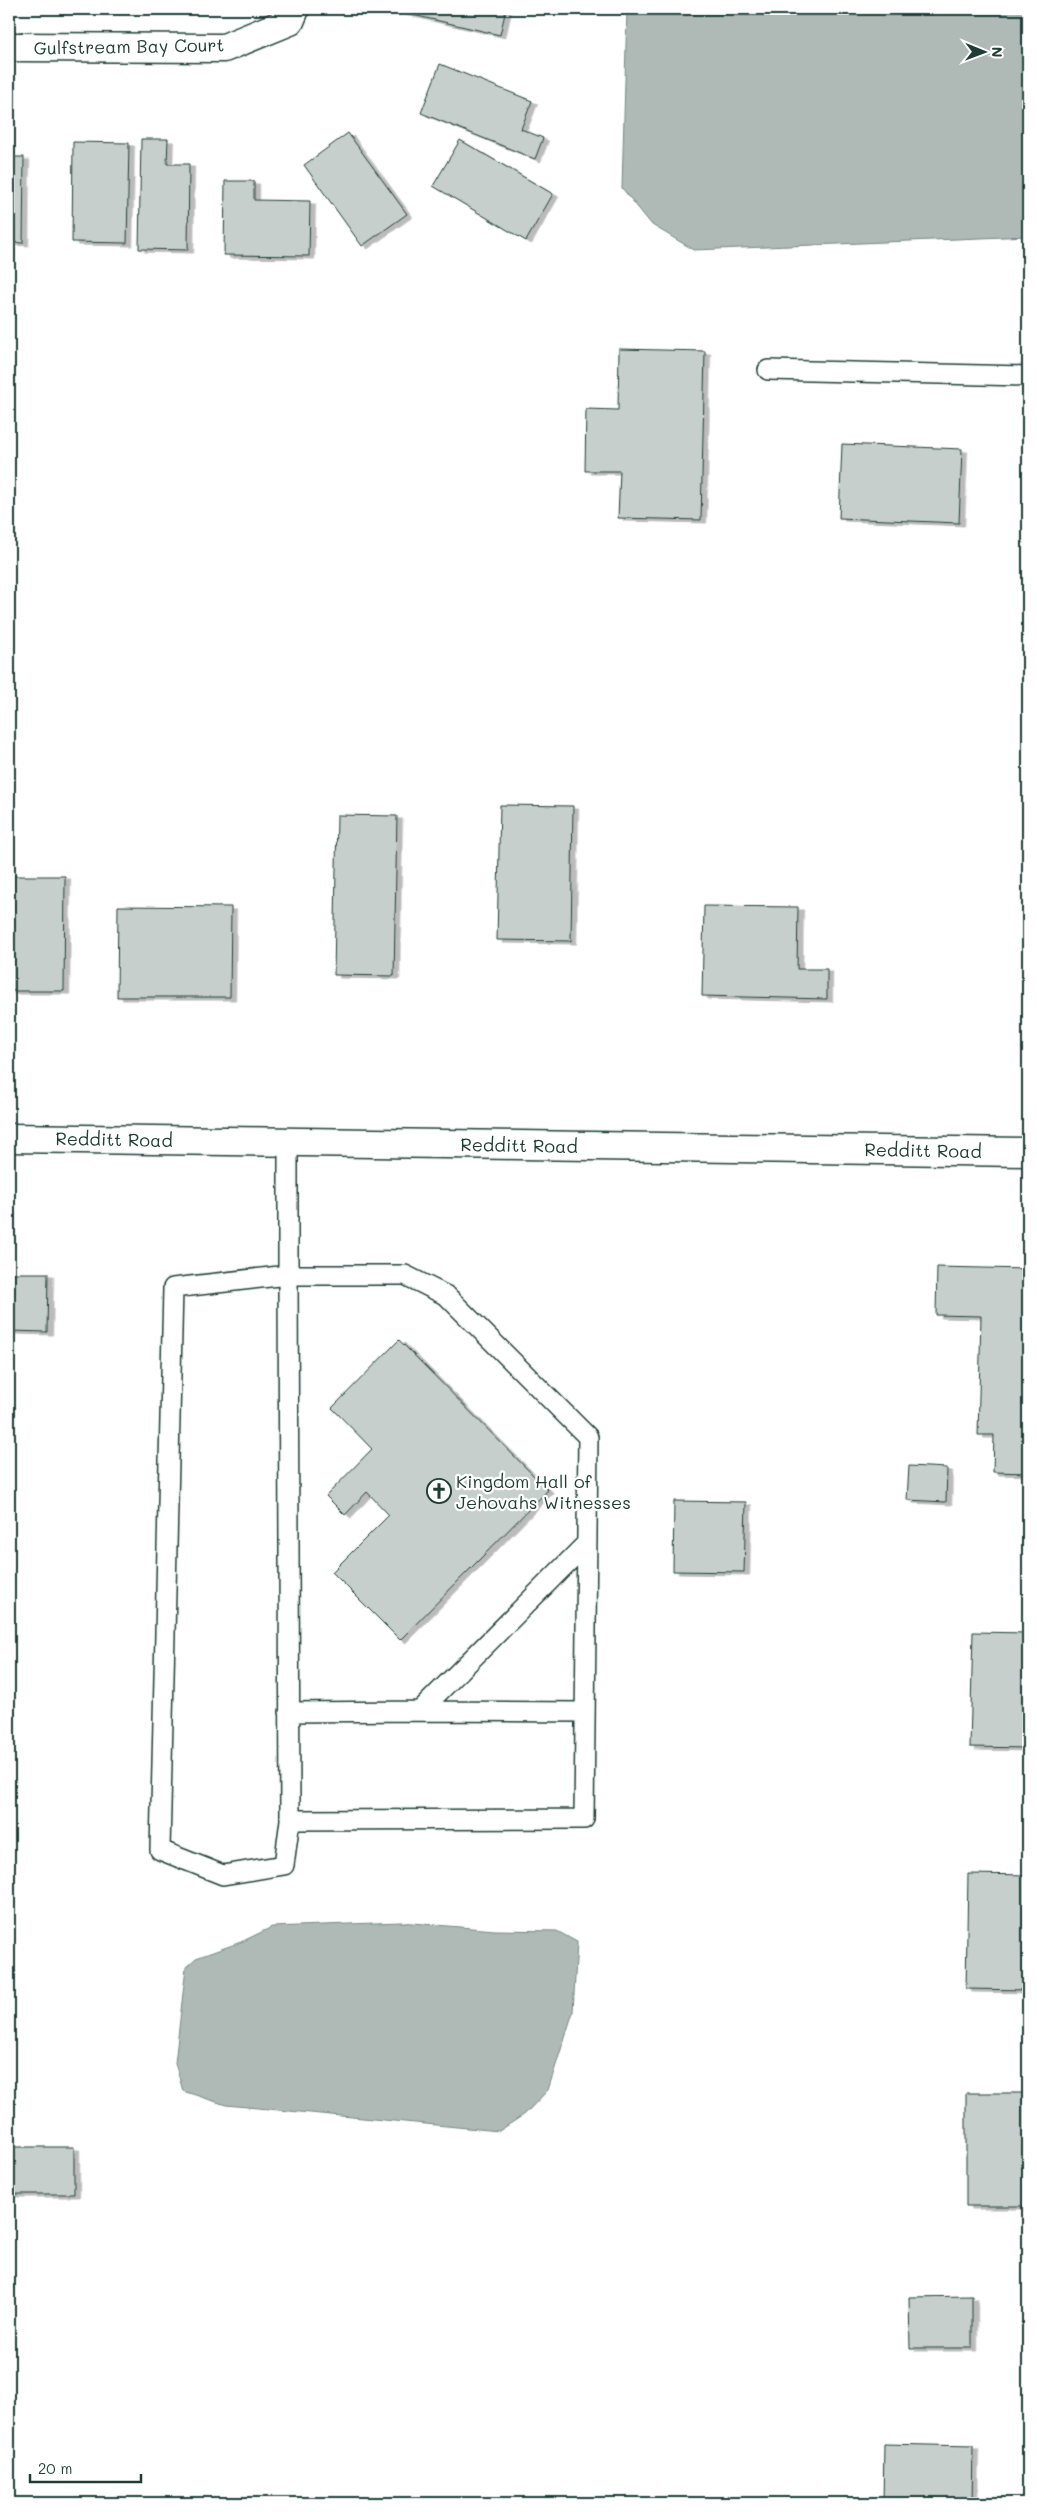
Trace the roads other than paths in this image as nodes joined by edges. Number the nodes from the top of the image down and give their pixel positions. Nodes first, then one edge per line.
1 (296, 9) edge
2 (9, 47) edge
3 (768, 370) dead end
4 (1028, 376) edge
5 (9, 1138) edge
6 (288, 1141) junction
7 (1028, 1152) edge
8 (288, 1275) junction
9 (586, 1544) junction
10 (420, 1711) junction
11 (290, 1712) junction
12 (585, 1712) junction
13 (290, 1820) junction

1 - 2 street, Gulfstream Bay Court
3 - 4 lane
5 - 6 street, Redditt Road
6 - 7 street, Redditt Road
6 - 8 lane
8 - 9 lane
8 - 11 lane
8 - 13 lane
9 - 10 lane
9 - 12 lane
10 - 11 lane
10 - 12 lane
11 - 13 lane
12 - 13 lane

